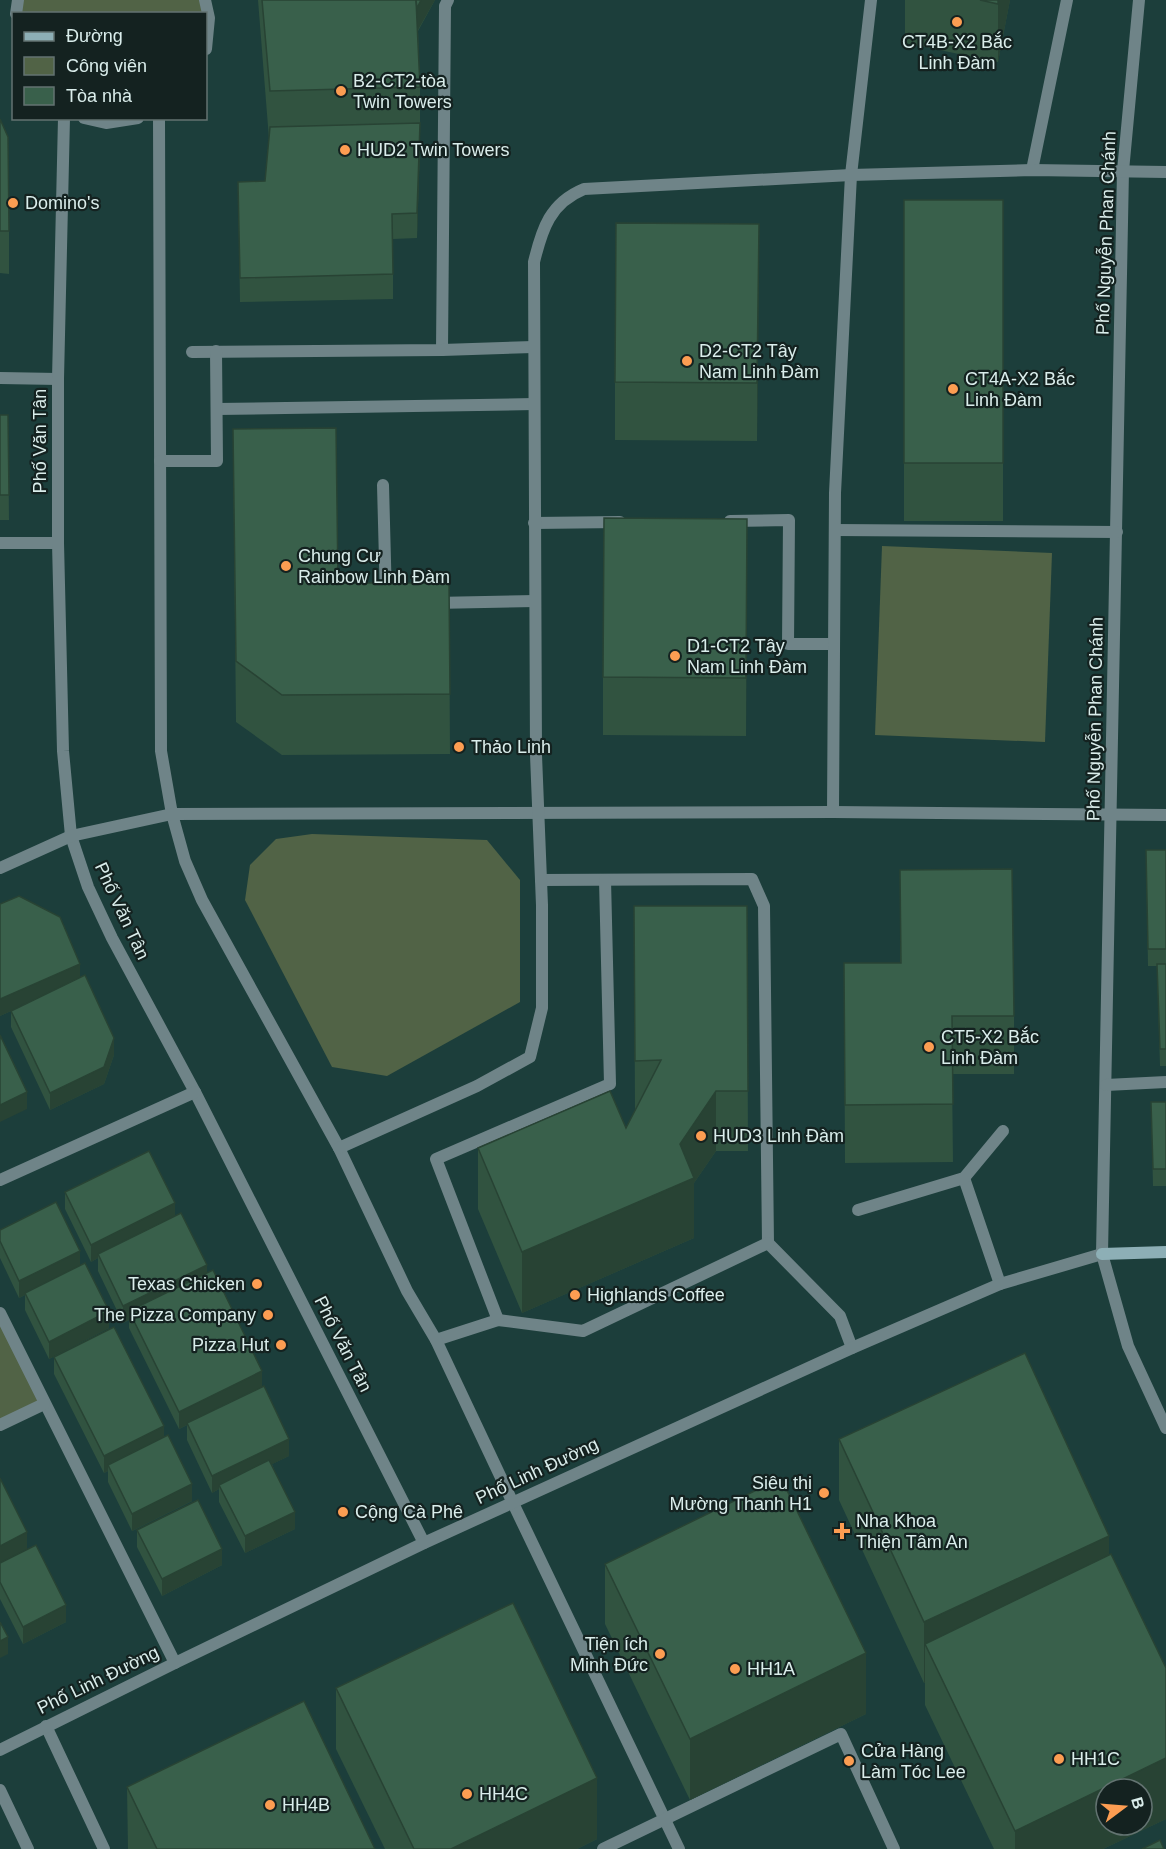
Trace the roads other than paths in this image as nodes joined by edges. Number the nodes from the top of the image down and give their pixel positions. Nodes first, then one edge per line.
1 (205, 0) edge
2 (448, 0) edge
3 (871, 0) edge
4 (1067, 0) edge
5 (1139, 0) edge
6 (207, 39) edge
7 (64, 120) edge
8 (93, 120) edge
9 (125, 120) edge
10 (159, 120) edge
11 (1032, 170) junction
12 (1123, 171) junction
13 (1166, 172) edge
14 (851, 175) junction
15 (533, 347) junction
16 (442, 350) junction
17 (216, 351) junction
18 (192, 352) dead end
19 (0, 378) edge
20 (58, 379) junction
21 (534, 404) junction
22 (217, 409) junction
23 (160, 461) junction
24 (383, 485) dead end
25 (720, 521) edge
26 (627, 522) edge
27 (534, 523) junction
28 (835, 530) junction
29 (1117, 532) junction
30 (0, 543) edge
31 (58, 543) junction
32 (535, 601) junction
33 (398, 604) edge
34 (421, 604) edge
35 (834, 644) junction
36 (538, 812) junction
37 (833, 812) junction
38 (172, 814) junction
39 (1112, 814) junction
40 (1166, 815) edge
41 (71, 836) junction
42 (0, 868) edge
43 (541, 880) junction
44 (605, 880) junction
45 (1166, 1082) edge
46 (1106, 1085) junction
47 (195, 1092) junction
48 (1003, 1131) dead end
49 (339, 1148) junction
50 (964, 1178) junction
51 (0, 1180) edge
52 (858, 1210) dead end
53 (768, 1243) junction
54 (1166, 1252) edge
55 (1102, 1254) junction
56 (1000, 1284) junction
57 (0, 1313) edge
58 (498, 1320) junction
59 (436, 1340) junction
60 (852, 1348) junction
61 (44, 1404) junction
62 (0, 1425) edge
63 (1166, 1428) edge
64 (512, 1501) junction
65 (424, 1543) junction
66 (175, 1663) junction
67 (46, 1726) junction
68 (0, 1750) edge
69 (0, 1790) edge
70 (665, 1819) junction
71 (28, 1849) edge
72 (104, 1849) edge
73 (603, 1849) edge
74 (679, 1849) edge
75 (894, 1849) edge

1 - 6 street
2 - 16 street
3 - 14 street
4 - 11 street
5 - 12 street, Phố Nguyễn Phan Chánh
7 - 20 street, Phố Văn Tân
8 - 9 street
10 - 23 street
11 - 12 street
11 - 14 street
12 - 13 street
12 - 29 street, Phố Nguyễn Phan Chánh
14 - 15 street
14 - 28 street
15 - 16 street
15 - 21 street
16 - 17 street
17 - 18 street
17 - 22 street
19 - 20 street
20 - 31 street, Phố Văn Tân
21 - 22 street
21 - 27 street
22 - 23 street
23 - 38 street
24 - 33 street
25 - 35 street
26 - 27 street
27 - 32 street
28 - 29 street
28 - 35 street
29 - 39 street, Phố Nguyễn Phan Chánh
30 - 31 street
31 - 41 street, Phố Văn Tân
32 - 34 street
32 - 36 street
35 - 37 street
36 - 37 street
36 - 38 street
36 - 43 street
37 - 39 street
38 - 41 street
38 - 49 street
39 - 40 street
39 - 46 street, Phố Nguyễn Phan Chánh
41 - 42 street
41 - 47 street, Phố Văn Tân
43 - 44 street
43 - 49 street
44 - 53 street
44 - 58 street
45 - 46 street
46 - 55 street, Phố Nguyễn Phan Chánh
47 - 51 street
47 - 65 street, Phố Văn Tân
48 - 50 street
49 - 59 street
50 - 52 street
50 - 56 street
53 - 58 street
53 - 60 street
54 - 55 main road
55 - 56 street, Phố Linh Đường
55 - 63 street, Phố Nguyễn Phan Chánh
56 - 60 street, Phố Linh Đường
57 - 61 street
58 - 59 street
59 - 64 street
60 - 64 street, Phố Linh Đường
61 - 62 street
61 - 66 street
64 - 65 street, Phố Linh Đường
64 - 70 street
65 - 66 street, Phố Linh Đường
66 - 67 street, Phố Linh Đường
67 - 68 street, Phố Linh Đường
67 - 72 street
69 - 71 street
70 - 73 street
70 - 74 street
70 - 75 street

